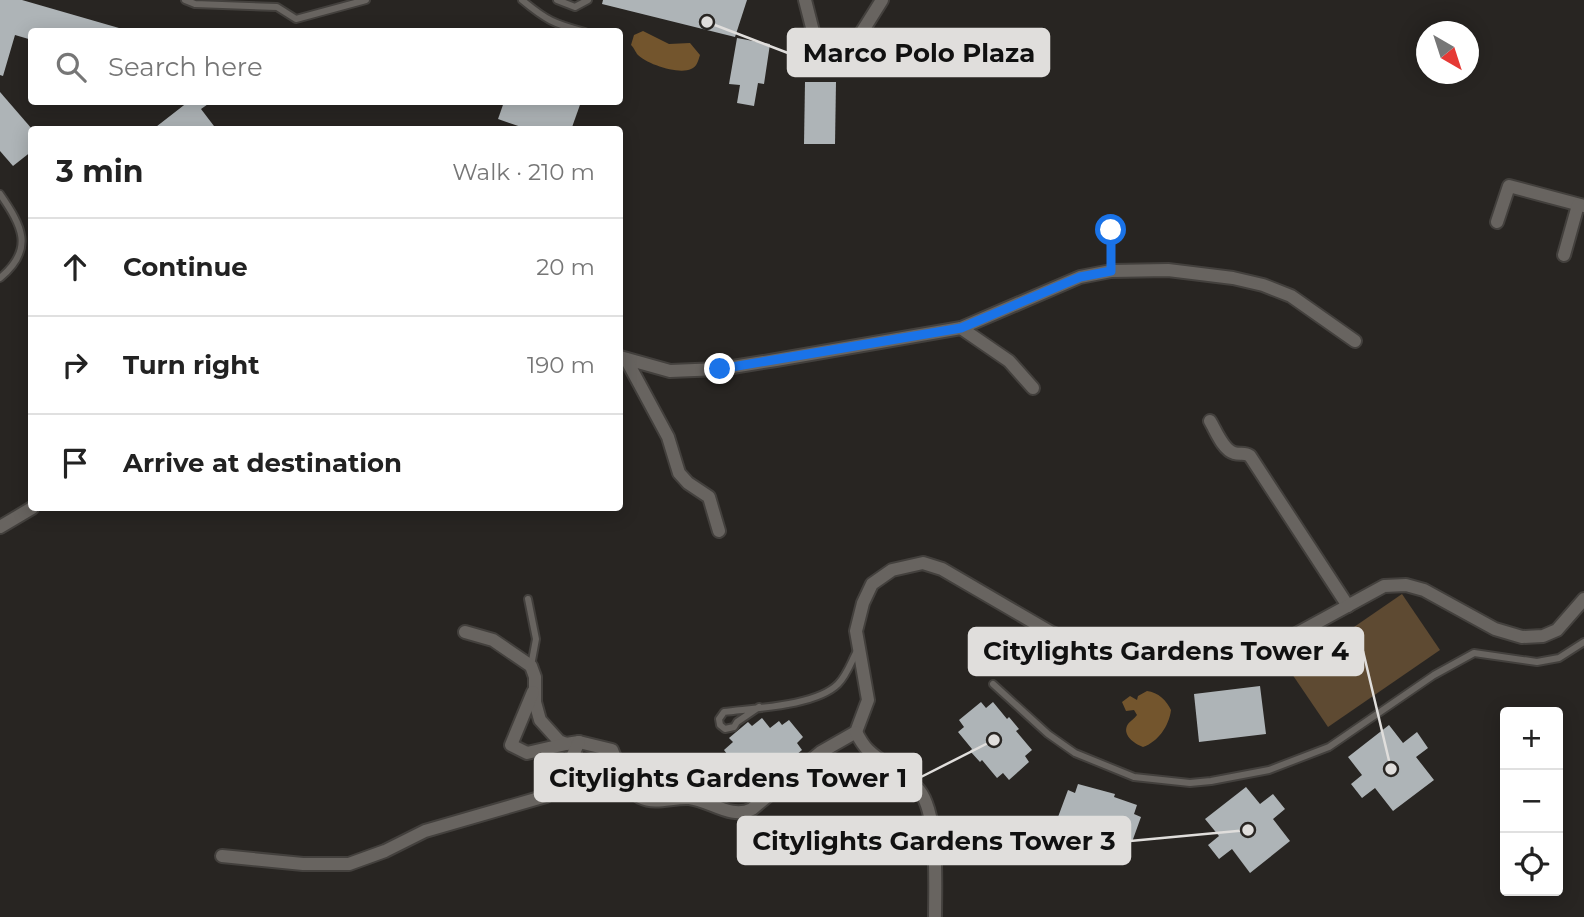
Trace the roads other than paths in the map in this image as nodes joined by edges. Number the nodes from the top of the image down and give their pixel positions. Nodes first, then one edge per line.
1 (185, 0) edge
2 (366, 0) edge
3 (522, 0) edge
4 (556, 0) edge
5 (588, 0) edge
6 (806, 0) edge
7 (881, 0) edge
8 (570, 28) edge
9 (0, 194) edge
10 (1581, 205) edge
11 (1497, 222) dead end
12 (1564, 255) dead end
13 (0, 278) edge
14 (961, 328) junction
15 (1355, 341) dead end
16 (623, 358) edge
17 (1034, 388) dead end
18 (1210, 421) dead end
19 (28, 510) edge
20 (0, 527) edge
21 (719, 531) dead end
22 (528, 599) dead end
23 (1584, 599) edge
24 (1348, 606) junction
25 (466, 632) dead end
26 (1584, 642) edge
27 (860, 647) junction
28 (531, 666) junction
29 (993, 684) dead end
30 (535, 688) junction
31 (759, 707) junction
32 (730, 711) junction
33 (737, 722) junction
34 (856, 732) junction
35 (573, 743) junction
36 (222, 856) dead end
37 (935, 917) edge

1 - 2 lane
3 - 8 lane
4 - 5 lane
6 - 7 street
9 - 13 lane
10 - 11 street
10 - 12 street
14 - 15 street
14 - 16 street
14 - 17 street
16 - 21 street
18 - 24 street
19 - 20 street
22 - 28 lane
23 - 24 street
24 - 27 street
25 - 28 street
26 - 29 lane
27 - 31 lane
27 - 34 street
28 - 30 street
30 - 35 street
30 - 35 street
31 - 32 lane
31 - 33 lane
32 - 33 lane
32 - 33 lane
34 - 35 street
34 - 37 street
35 - 36 street

